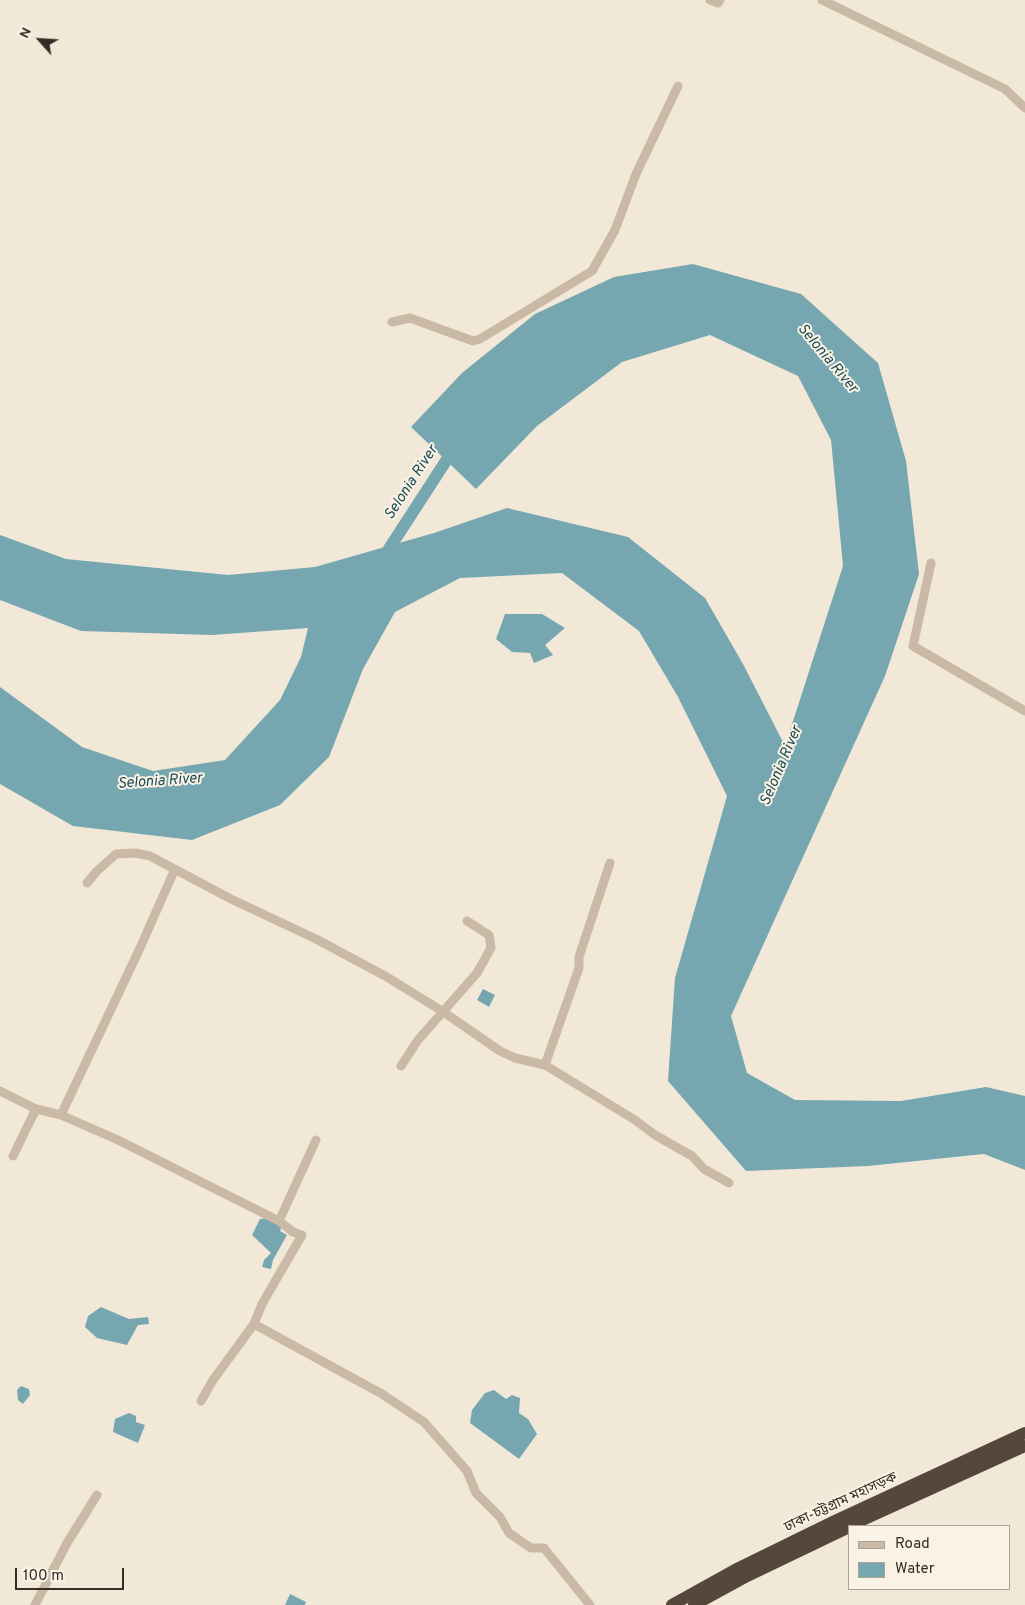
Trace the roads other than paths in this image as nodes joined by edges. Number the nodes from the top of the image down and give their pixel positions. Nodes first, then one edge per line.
1 (710, 0) edge
2 (720, 0) edge
3 (822, 0) edge
4 (678, 86) dead end
5 (1025, 108) edge
6 (392, 322) dead end
7 (931, 562) dead end
8 (1025, 710) edge
9 (610, 863) dead end
10 (175, 869) junction
11 (87, 883) dead end
12 (467, 921) dead end
13 (442, 1011) junction
14 (545, 1065) junction
15 (401, 1066) dead end
16 (0, 1091) edge
17 (36, 1109) junction
18 (61, 1115) junction
19 (316, 1140) dead end
20 (13, 1156) dead end
21 (730, 1182) dead end
22 (279, 1221) junction
23 (254, 1324) junction
24 (201, 1402) dead end
25 (1025, 1433) edge
26 (1025, 1446) edge
27 (97, 1495) dead end
28 (851, 1525) edge
29 (848, 1526) edge
30 (35, 1605) edge
31 (590, 1605) edge
32 (672, 1605) edge
33 (694, 1605) edge

1 - 2 street
3 - 5 street
4 - 6 street
7 - 8 street
9 - 14 street
10 - 11 street
10 - 13 street
10 - 18 street
12 - 13 street
13 - 14 street
13 - 15 street
14 - 21 street
16 - 17 street
17 - 18 street
17 - 20 street
18 - 22 street
19 - 22 street
22 - 23 street
23 - 24 street
23 - 31 street
25 - 32 highway, ঢাকা-চট্টগ্রাম মহাসড়ক
26 - 28 highway, ঢাকা-চট্টগ্রাম মহাসড়ক
27 - 30 street
29 - 33 highway, ঢাকা-চট্টগ্রাম মহাসড়ক

